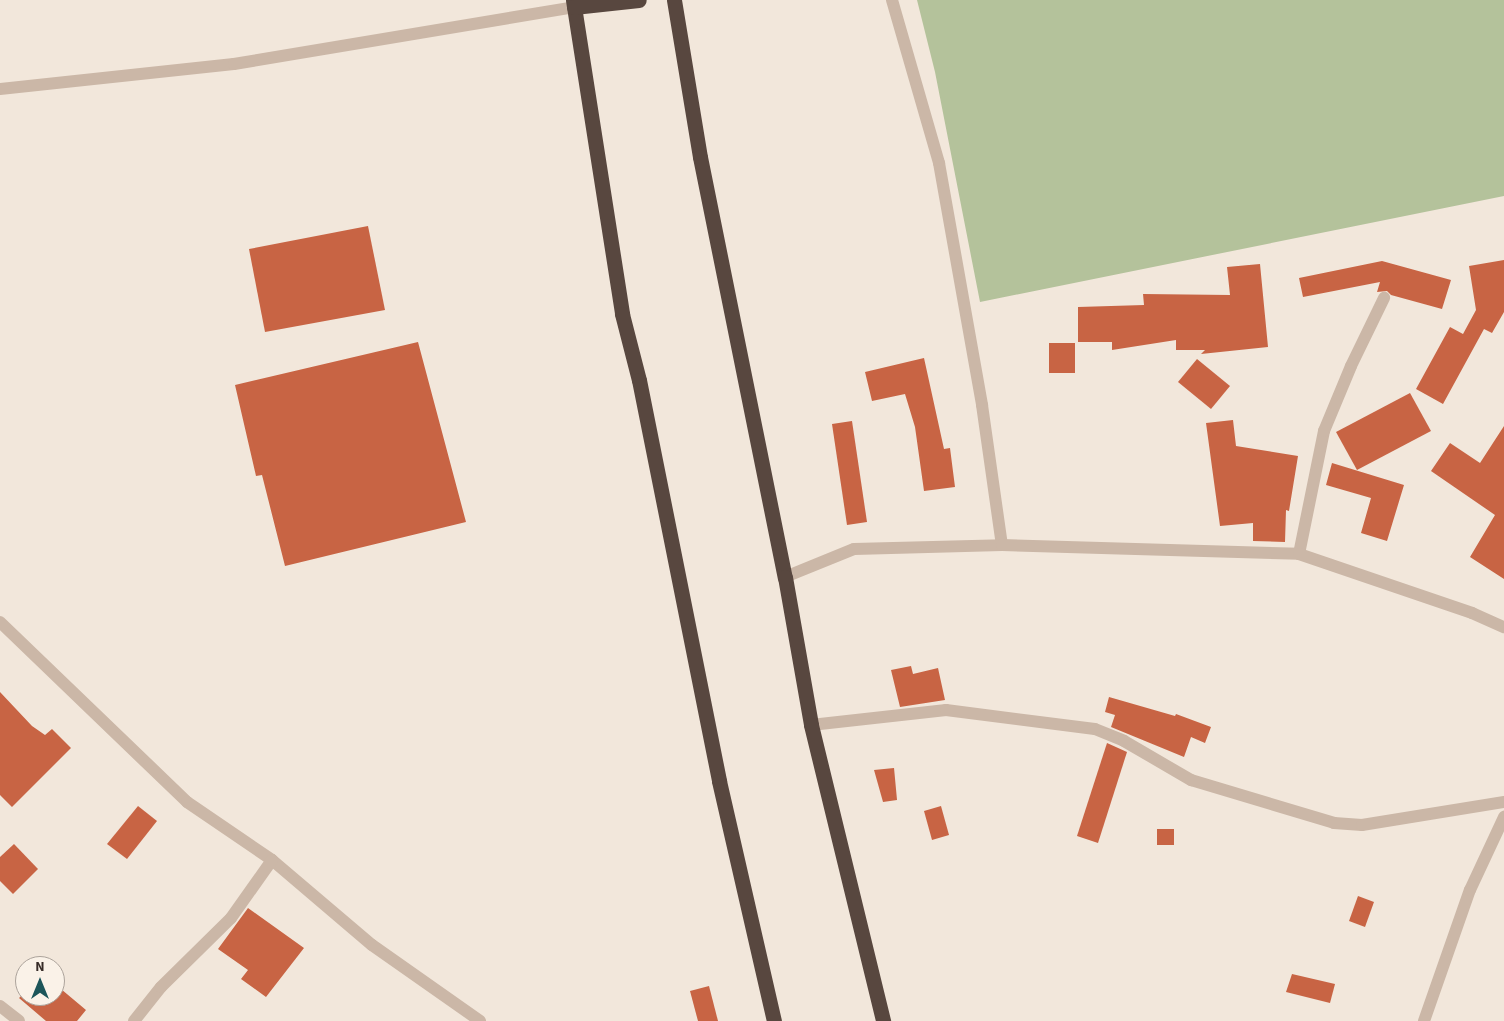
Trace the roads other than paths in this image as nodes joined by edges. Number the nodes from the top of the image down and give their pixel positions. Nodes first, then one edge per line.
1 (639, 0) edge
2 (674, 0) edge
3 (892, 0) edge
4 (573, 4) edge
5 (0, 89) edge
6 (1384, 298) dead end
7 (1002, 545) junction
8 (1299, 554) junction
9 (785, 577) junction
10 (0, 622) edge
11 (1504, 627) edge
12 (811, 725) junction
13 (1504, 802) edge
14 (1504, 817) edge
15 (272, 860) junction
16 (0, 1006) edge
17 (19, 1021) edge
18 (134, 1021) edge
19 (480, 1021) edge
20 (774, 1021) edge
21 (884, 1021) edge
22 (1424, 1021) edge

1 - 4 highway
2 - 9 highway
3 - 7 street
4 - 5 street
4 - 20 highway
6 - 8 street
7 - 8 street
7 - 9 street
8 - 11 street
9 - 12 highway
10 - 15 street
12 - 13 street
12 - 21 highway
14 - 22 street
15 - 18 street
15 - 19 street
16 - 17 street

